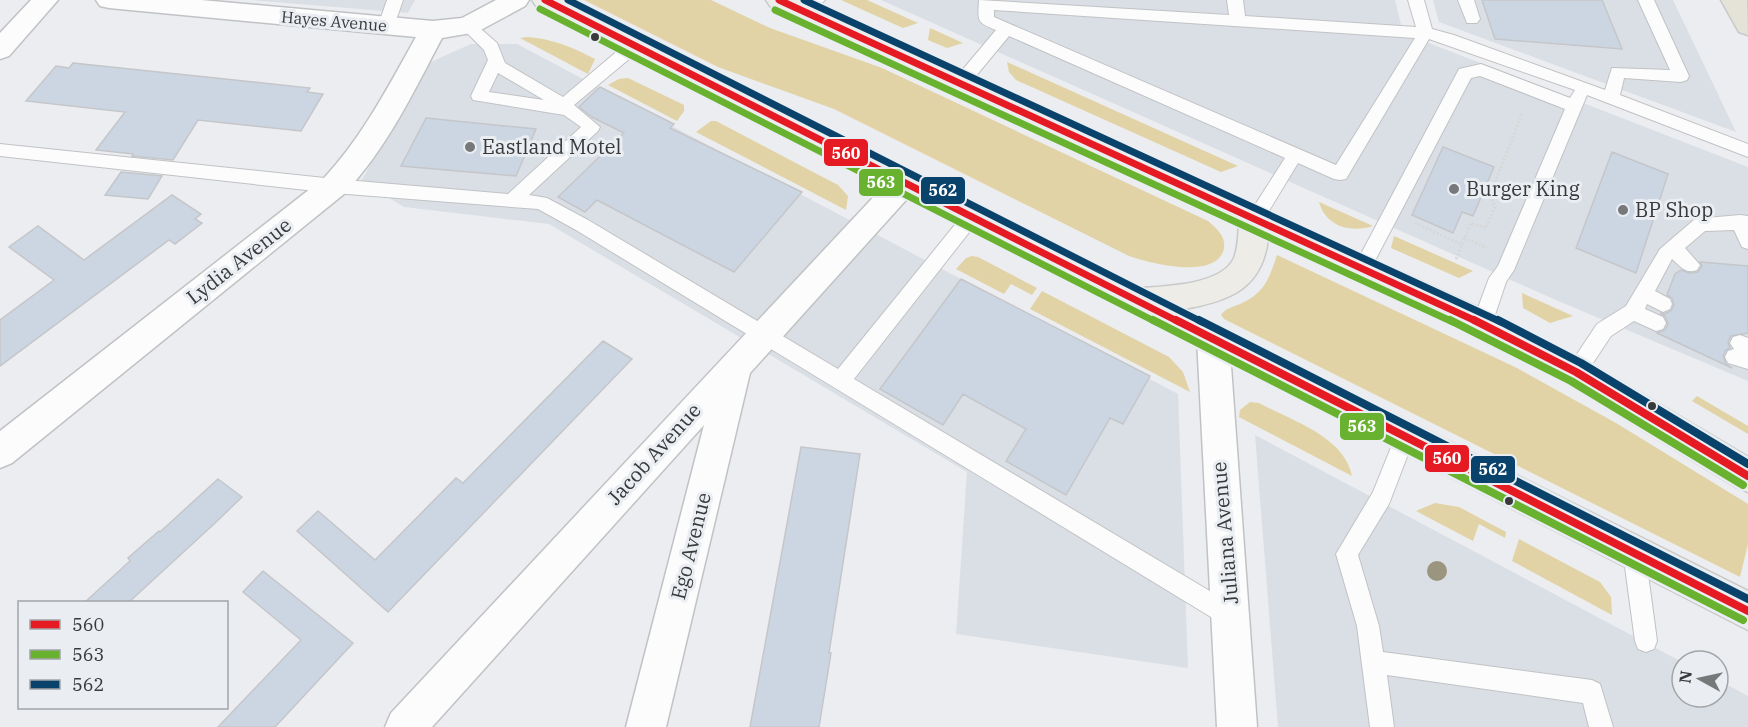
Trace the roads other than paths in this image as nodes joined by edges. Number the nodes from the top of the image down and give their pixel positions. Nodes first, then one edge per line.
1 (45, 0) edge
2 (110, 0) edge
3 (394, 0) edge
4 (516, 0) edge
5 (545, 0) edge
6 (779, 0) edge
7 (1235, 0) edge
8 (1416, 0) edge
9 (1466, 0) edge
10 (1646, 0) edge
11 (1734, 0) edge
12 (153, 2) edge
13 (987, 3) edge
14 (193, 4) edge
15 (811, 6) edge
16 (1472, 19) dead end
17 (1238, 22) junction
18 (386, 26) junction
19 (468, 26) junction
20 (1748, 26) edge
21 (1006, 29) junction
22 (432, 30) junction
23 (1425, 33) junction
24 (634, 46) junction
25 (0, 50) edge
26 (495, 62) junction
27 (960, 84) junction
28 (1582, 87) junction
29 (1611, 98) junction
30 (1574, 106) junction
31 (565, 108) junction
32 (0, 150) edge
33 (1748, 151) edge
34 (1295, 154) junction
35 (905, 182) junction
36 (334, 186) junction
37 (511, 201) junction
38 (972, 216) junction
39 (1255, 219) junction
40 (1744, 222) edge
41 (1748, 242) edge
42 (1672, 248) junction
43 (1691, 265) dead end
44 (1362, 269) junction
45 (1644, 294) junction
46 (1139, 301) junction
47 (1663, 304) dead end
48 (1633, 312) junction
49 (1656, 323) dead end
50 (1482, 324) junction
51 (764, 335) junction
52 (1213, 338) junction
53 (735, 366) junction
54 (1576, 372) junction
55 (841, 381) junction
56 (1405, 436) junction
57 (0, 452) edge
58 (1748, 476) edge
59 (1634, 552) junction
60 (1748, 611) edge
61 (1232, 617) junction
62 (1646, 641) dead end
63 (1373, 662) junction
64 (405, 727) edge
65 (646, 727) edge
66 (1237, 727) edge
67 (1382, 727) edge
68 (1601, 727) edge

1 - 25 street
2 - 12 street, Hayes Avenue
3 - 18 lane
4 - 19 street, Hayes Avenue
5 - 24 main road
6 - 15 main road
7 - 17 lane
8 - 23 lane
9 - 16 lane
10 - 29 lane
11 - 20 highway
12 - 14 street, Hayes Avenue
13 - 17 lane
13 - 21 lane
14 - 18 street, Hayes Avenue
15 - 27 main road
17 - 23 lane
18 - 22 street, Hayes Avenue
19 - 22 street, Hayes Avenue
19 - 26 lane
21 - 27 lane
21 - 34 lane
22 - 36 street, Lydia Avenue
23 - 28 lane
23 - 34 lane
24 - 31 lane
24 - 35 main road
26 - 31 lane
26 - 31 lane
27 - 39 main road
28 - 29 lane
28 - 30 lane
29 - 33 lane
30 - 44 lane
30 - 50 lane
31 - 37 lane
32 - 36 lane
34 - 39 lane
35 - 38 main road
35 - 51 street, Jacob Avenue
36 - 37 lane
36 - 57 street, Lydia Avenue
37 - 51 lane
38 - 46 main road
38 - 55 lane
39 - 44 main road
39 - 46 main road
40 - 41 lane
40 - 42 lane
42 - 43 lane
42 - 45 lane
44 - 50 main road
45 - 47 lane
45 - 48 lane
46 - 52 main road
48 - 49 lane
48 - 54 lane
50 - 54 main road
51 - 53 street, Jacob Avenue
51 - 55 lane
52 - 56 main road
52 - 61 street, Juliana Avenue
53 - 64 street, Jacob Avenue
53 - 65 street, Ego Avenue
54 - 58 main road
55 - 61 lane
56 - 59 main road
56 - 63 lane
59 - 60 main road
59 - 62 lane
61 - 66 street, Juliana Avenue
63 - 67 lane
63 - 68 lane

